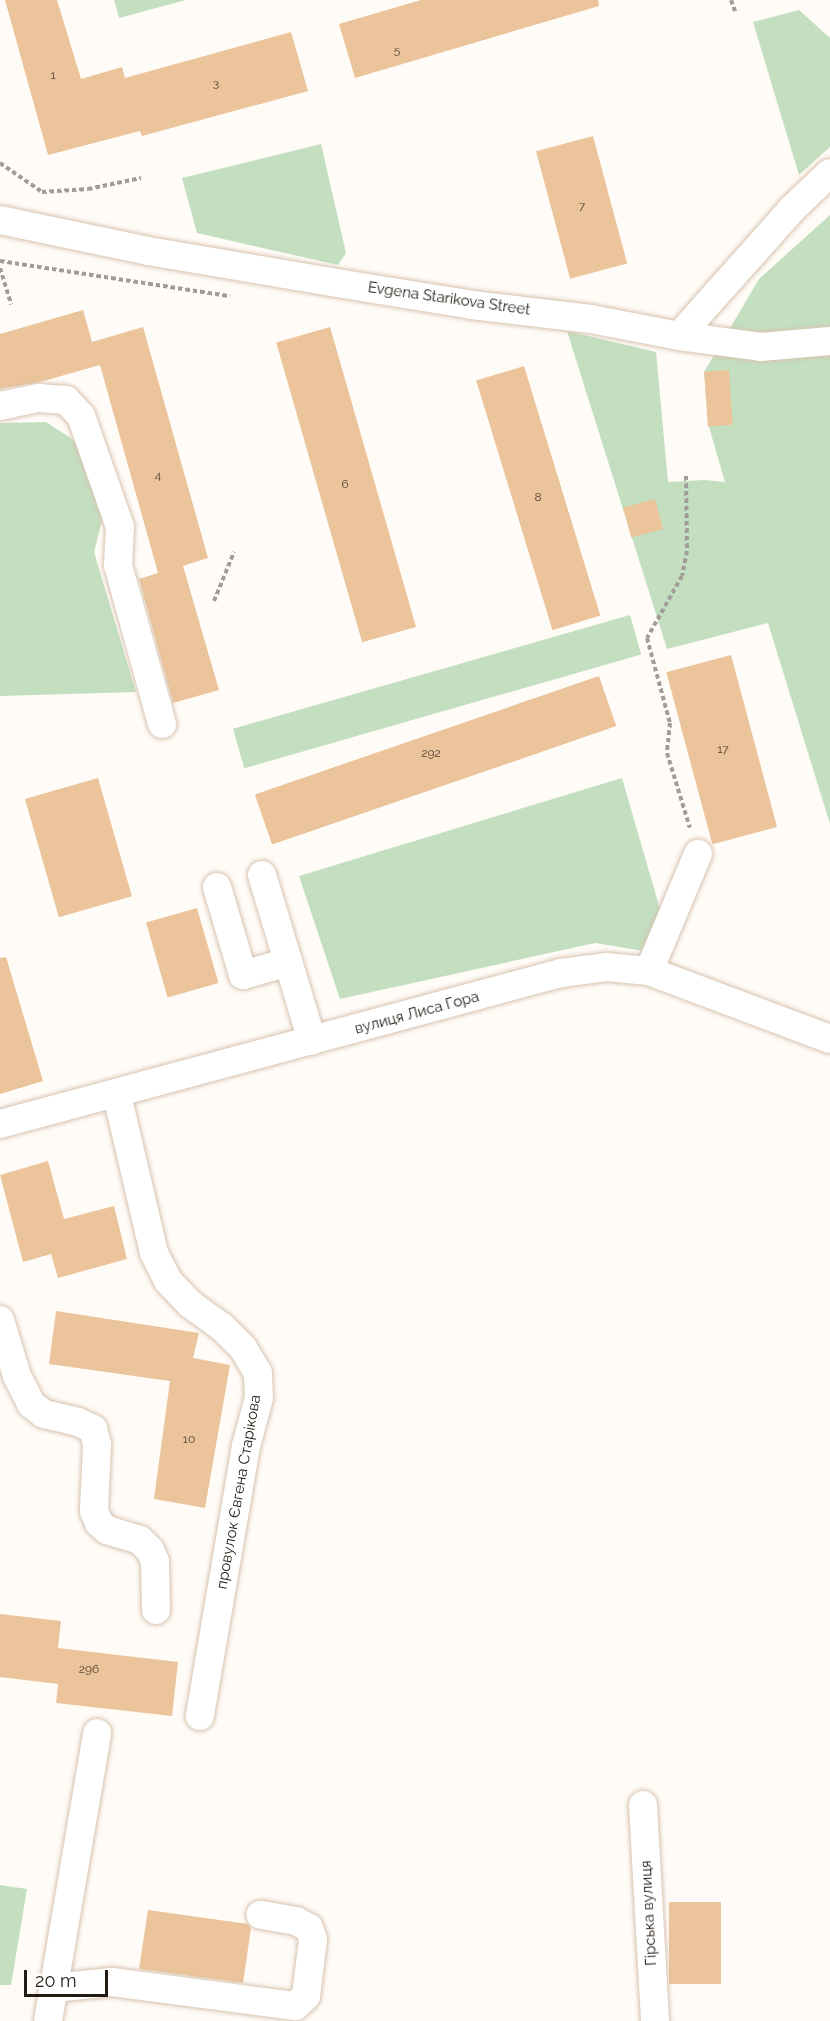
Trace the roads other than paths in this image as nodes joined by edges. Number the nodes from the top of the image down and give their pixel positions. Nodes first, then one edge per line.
1 (830, 173) edge
2 (0, 220) edge
3 (679, 336) junction
4 (830, 341) edge
5 (0, 406) edge
6 (162, 724) dead end
7 (698, 854) road end
8 (262, 875) dead end
9 (216, 887) dead end
10 (288, 962) junction
11 (649, 971) junction
12 (830, 1040) edge
13 (312, 1041) junction
14 (117, 1095) junction
15 (0, 1124) edge
16 (0, 1320) edge
17 (156, 1610) dead end
18 (200, 1716) dead end
19 (97, 1733) dead end
20 (643, 1806) dead end
21 (261, 1915) dead end
22 (54, 1988) junction
23 (48, 2021) edge
24 (655, 2021) edge

1 - 3 street
2 - 3 street, Evgena Starikova Street
3 - 4 street, Evgena Starikova Street
5 - 6 street
7 - 11 street
8 - 10 street
9 - 10 street
10 - 13 street
11 - 12 street, вулиця Лиса Гора
11 - 13 street, вулиця Лиса Гора
13 - 14 street, вулиця Лиса Гора
14 - 15 street, вулиця Лиса Гора
14 - 18 street, провулок Євгена Старікова
16 - 17 street
19 - 22 street
20 - 24 street, Гірська вулиця
21 - 22 street
22 - 23 street

